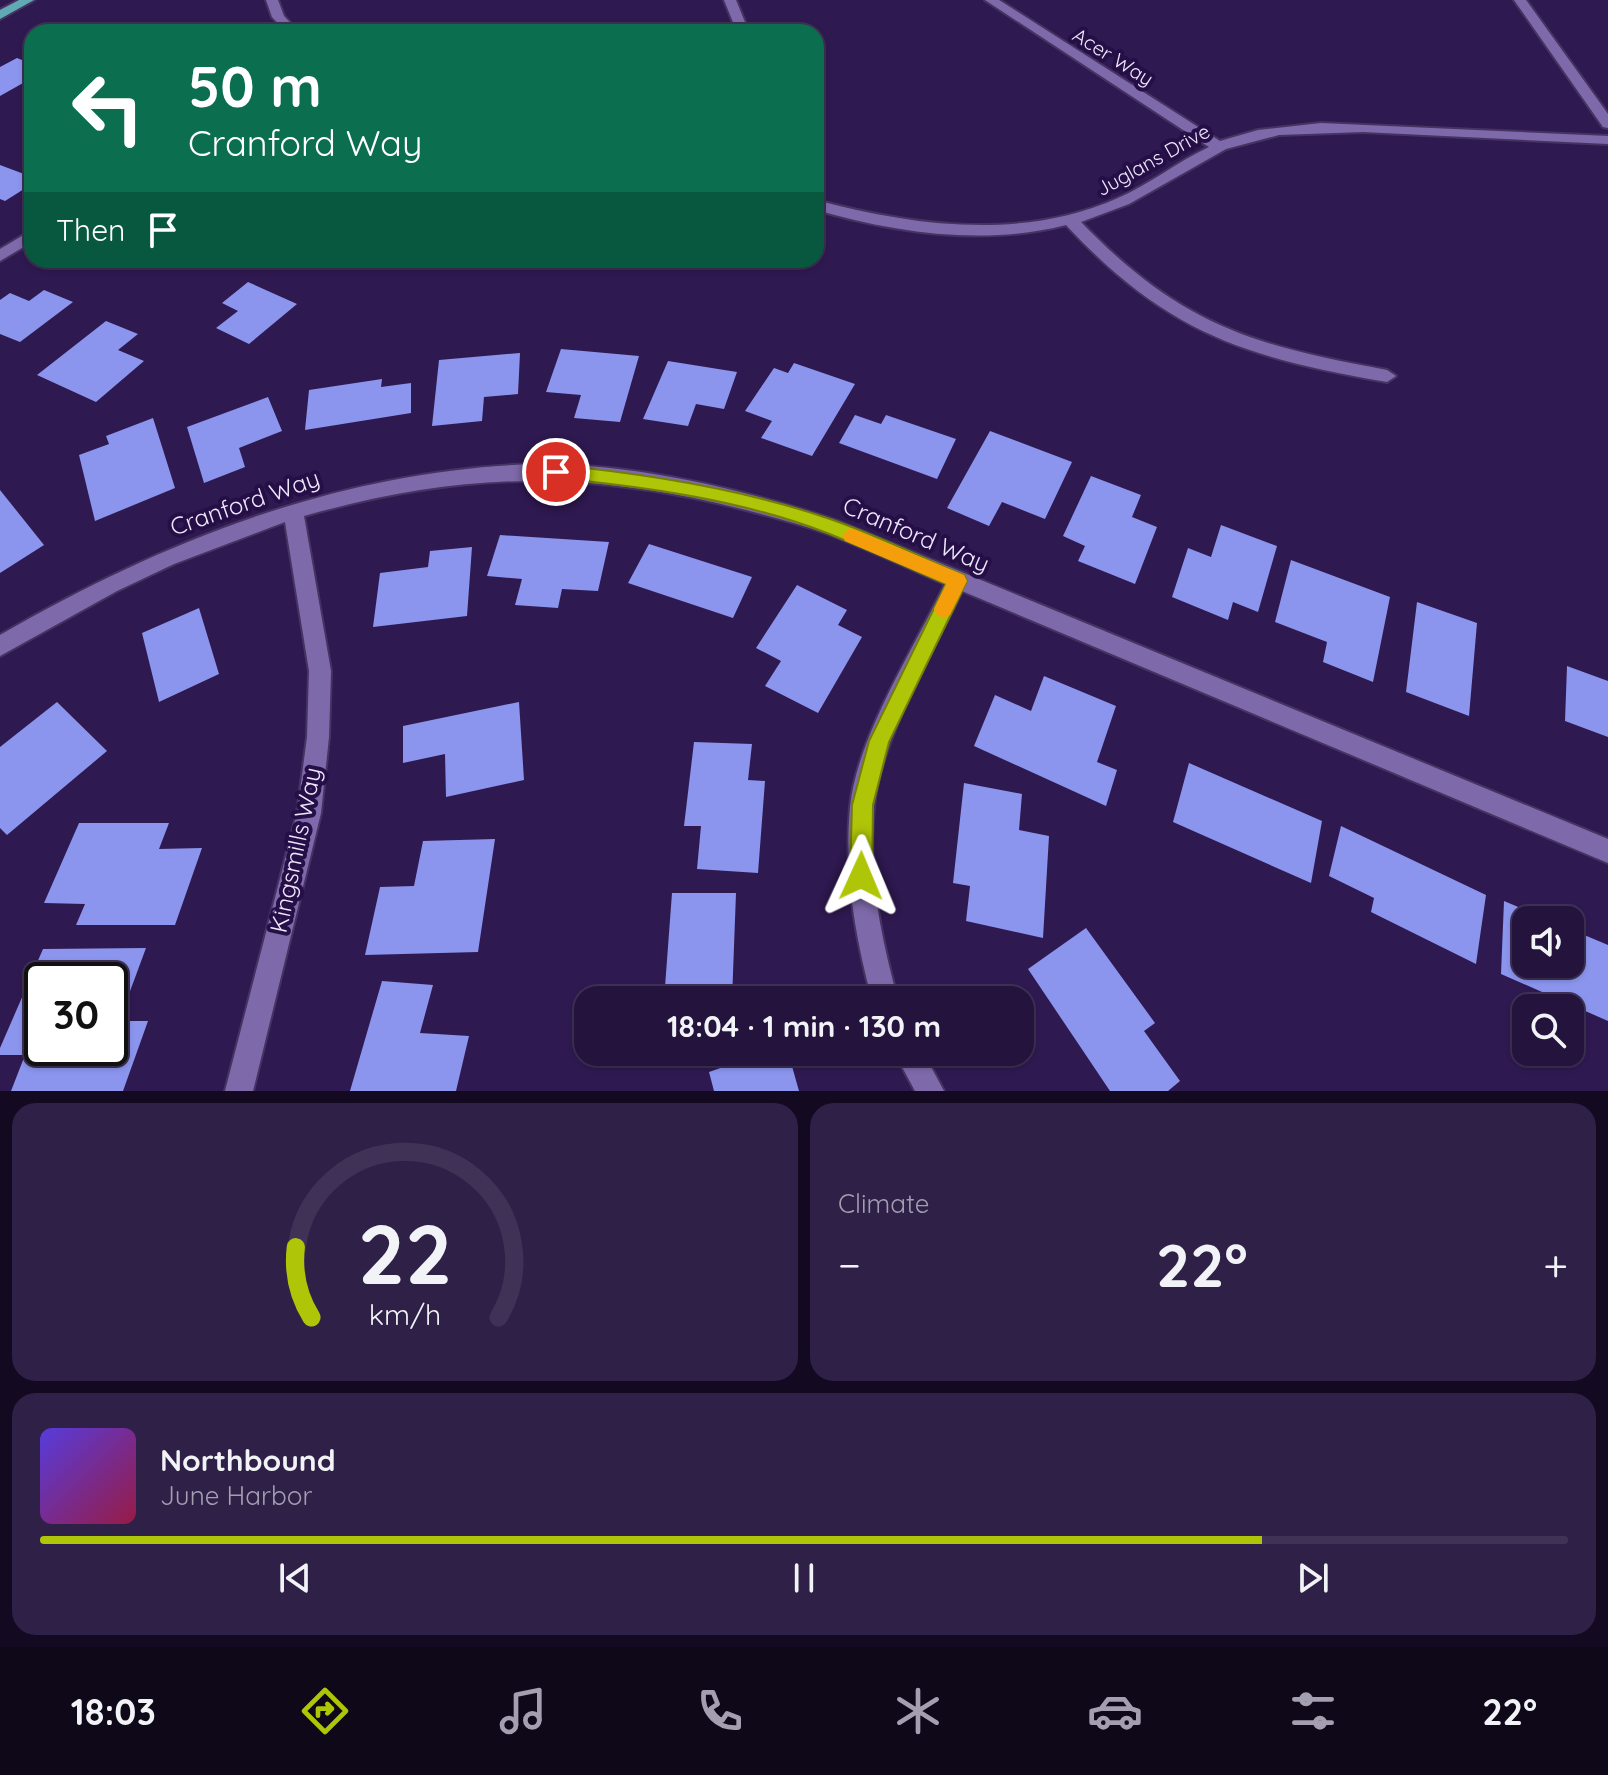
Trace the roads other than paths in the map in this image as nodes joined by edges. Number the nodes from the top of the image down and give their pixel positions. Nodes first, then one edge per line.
1 (28, 0) edge
2 (272, 0) edge
3 (730, 0) edge
4 (991, 0) edge
5 (1520, 0) edge
6 (0, 15) edge
7 (285, 24) edge
8 (740, 24) edge
9 (1608, 124) edge
10 (1608, 140) edge
11 (1216, 145) junction
12 (824, 207) edge
13 (1072, 222) junction
14 (24, 240) edge
15 (0, 256) edge
16 (1387, 376) dead end
17 (293, 511) junction
18 (957, 581) junction
19 (0, 646) edge
20 (1608, 851) edge
21 (881, 986) edge
22 (916, 1066) edge
23 (239, 1091) edge
24 (930, 1091) edge

1 - 6 main road
2 - 7 street
3 - 8 street
4 - 11 street, Acer Way
5 - 9 street
10 - 11 street, Juglans Drive
11 - 13 street, Juglans Drive
12 - 13 street, Juglans Drive
13 - 16 street
14 - 15 street
17 - 18 street, Cranford Way
17 - 19 street, Cranford Way
17 - 23 street, Kingsmills Way
18 - 20 street, Cranford Way
18 - 21 street
22 - 24 street

